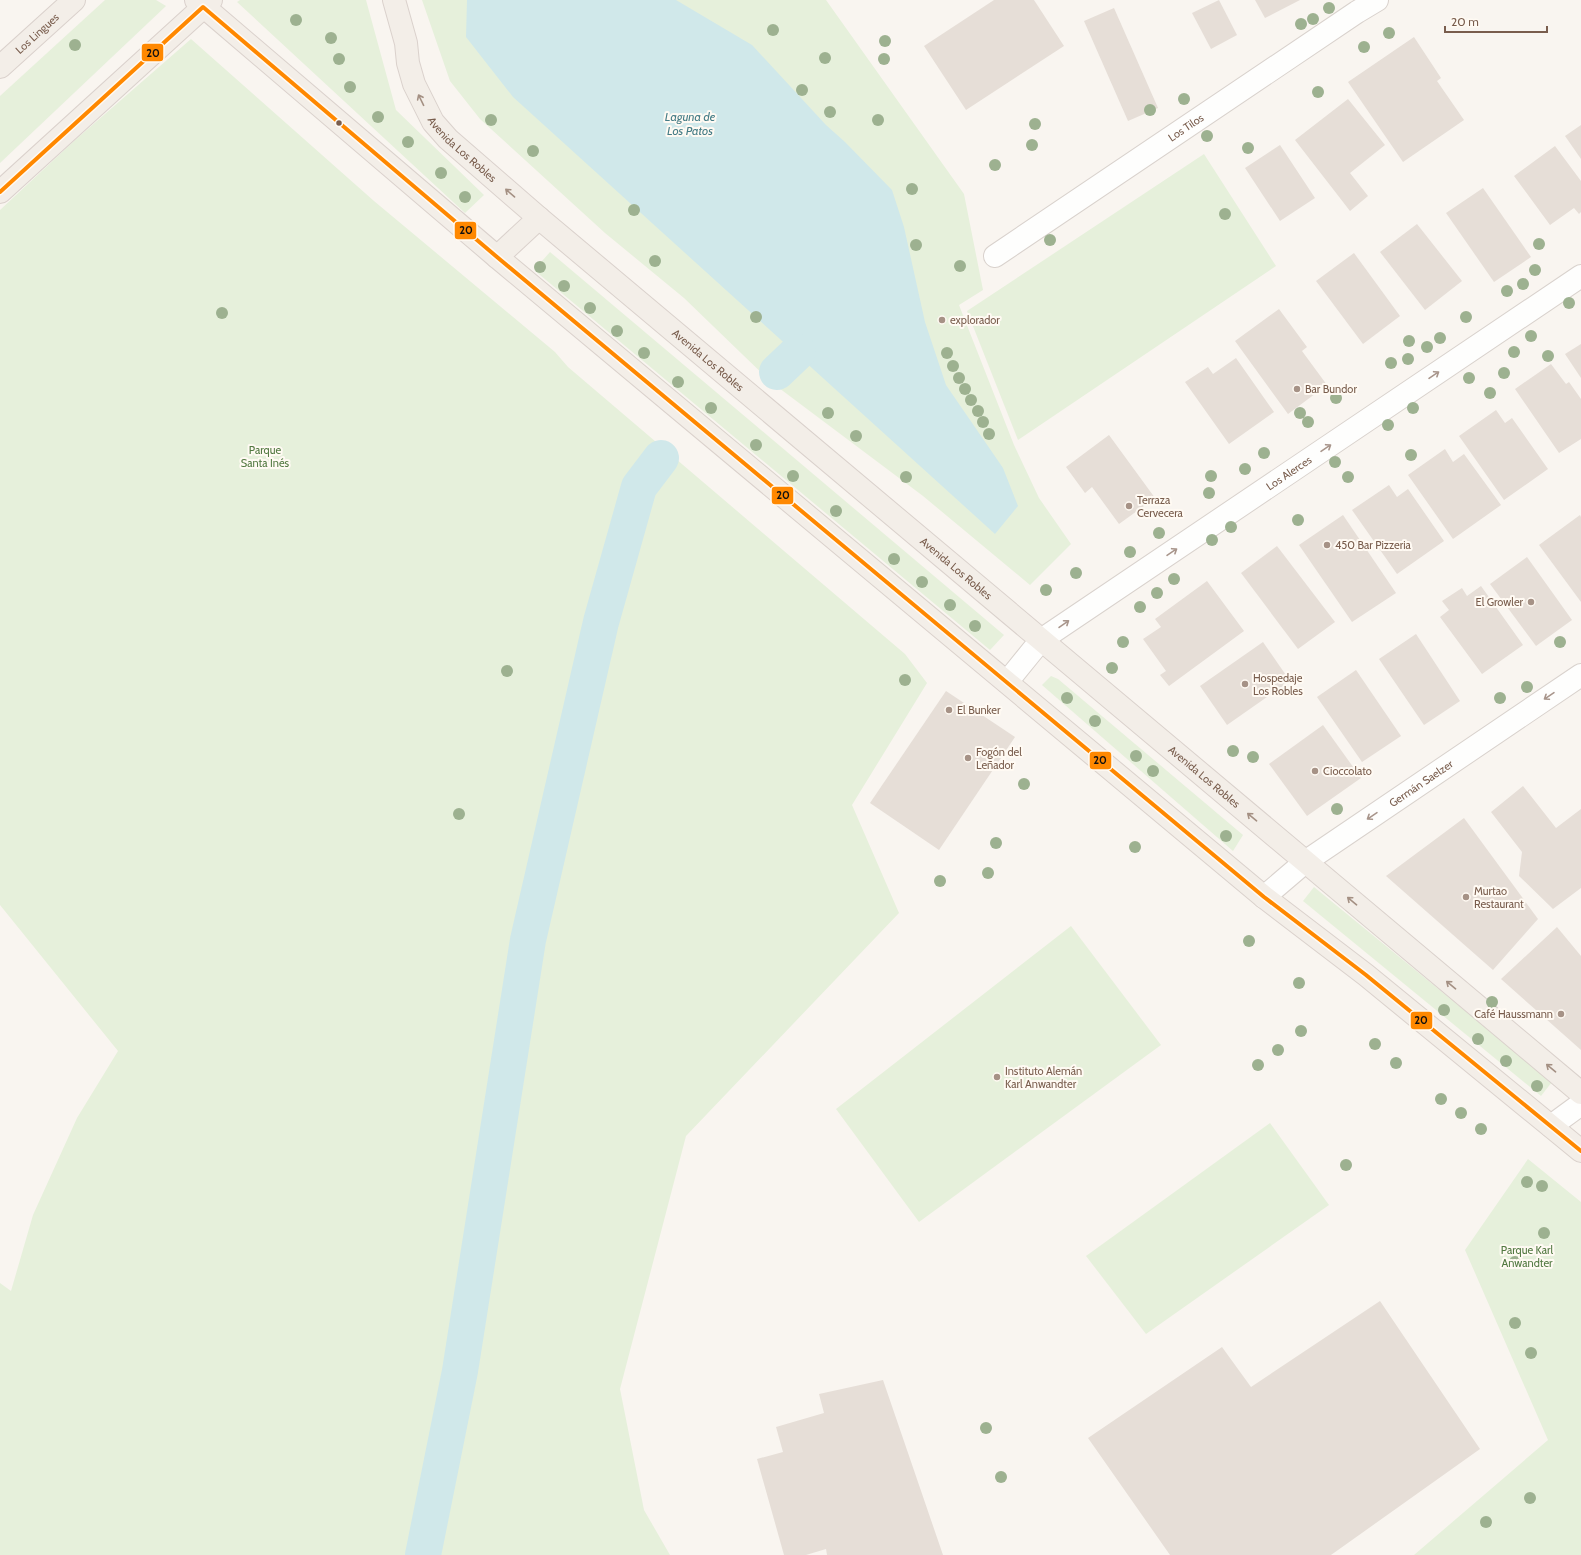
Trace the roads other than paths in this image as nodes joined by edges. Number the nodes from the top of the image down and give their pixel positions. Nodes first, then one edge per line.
1 (74, 0) edge
2 (394, 0) edge
3 (1378, 0) edge
4 (204, 2) edge
5 (1354, 6) edge
6 (0, 67) edge
7 (0, 192) edge
8 (539, 218) junction
9 (996, 256) dead end
10 (497, 257) junction
11 (1581, 276) edge
12 (1041, 640) junction
13 (1581, 674) edge
14 (1008, 682) junction
15 (1305, 862) junction
16 (1264, 897) junction
17 (1581, 1093) edge
18 (1581, 1104) edge
19 (1550, 1126) junction
20 (1581, 1151) edge

1 - 6 main road, Los Lingues
8 -> 2 main road, Avenida Los Robles
3 - 5 street, Los Tilos
4 - 7 main road
4 - 10 main road
5 - 9 street, Los Tilos
8 - 10 main road
8 - 12 main road, Avenida Los Robles
10 - 14 main road
12 -> 11 street, Los Alerces
12 - 14 street, Los Alerces
15 -> 12 main road, Avenida Los Robles
13 -> 15 street, Germán Saelzer
14 - 16 main road
15 - 16 street, Germán Saelzer
17 -> 15 main road, Avenida Los Robles
16 - 19 main road
18 - 19 street
19 - 20 main road

